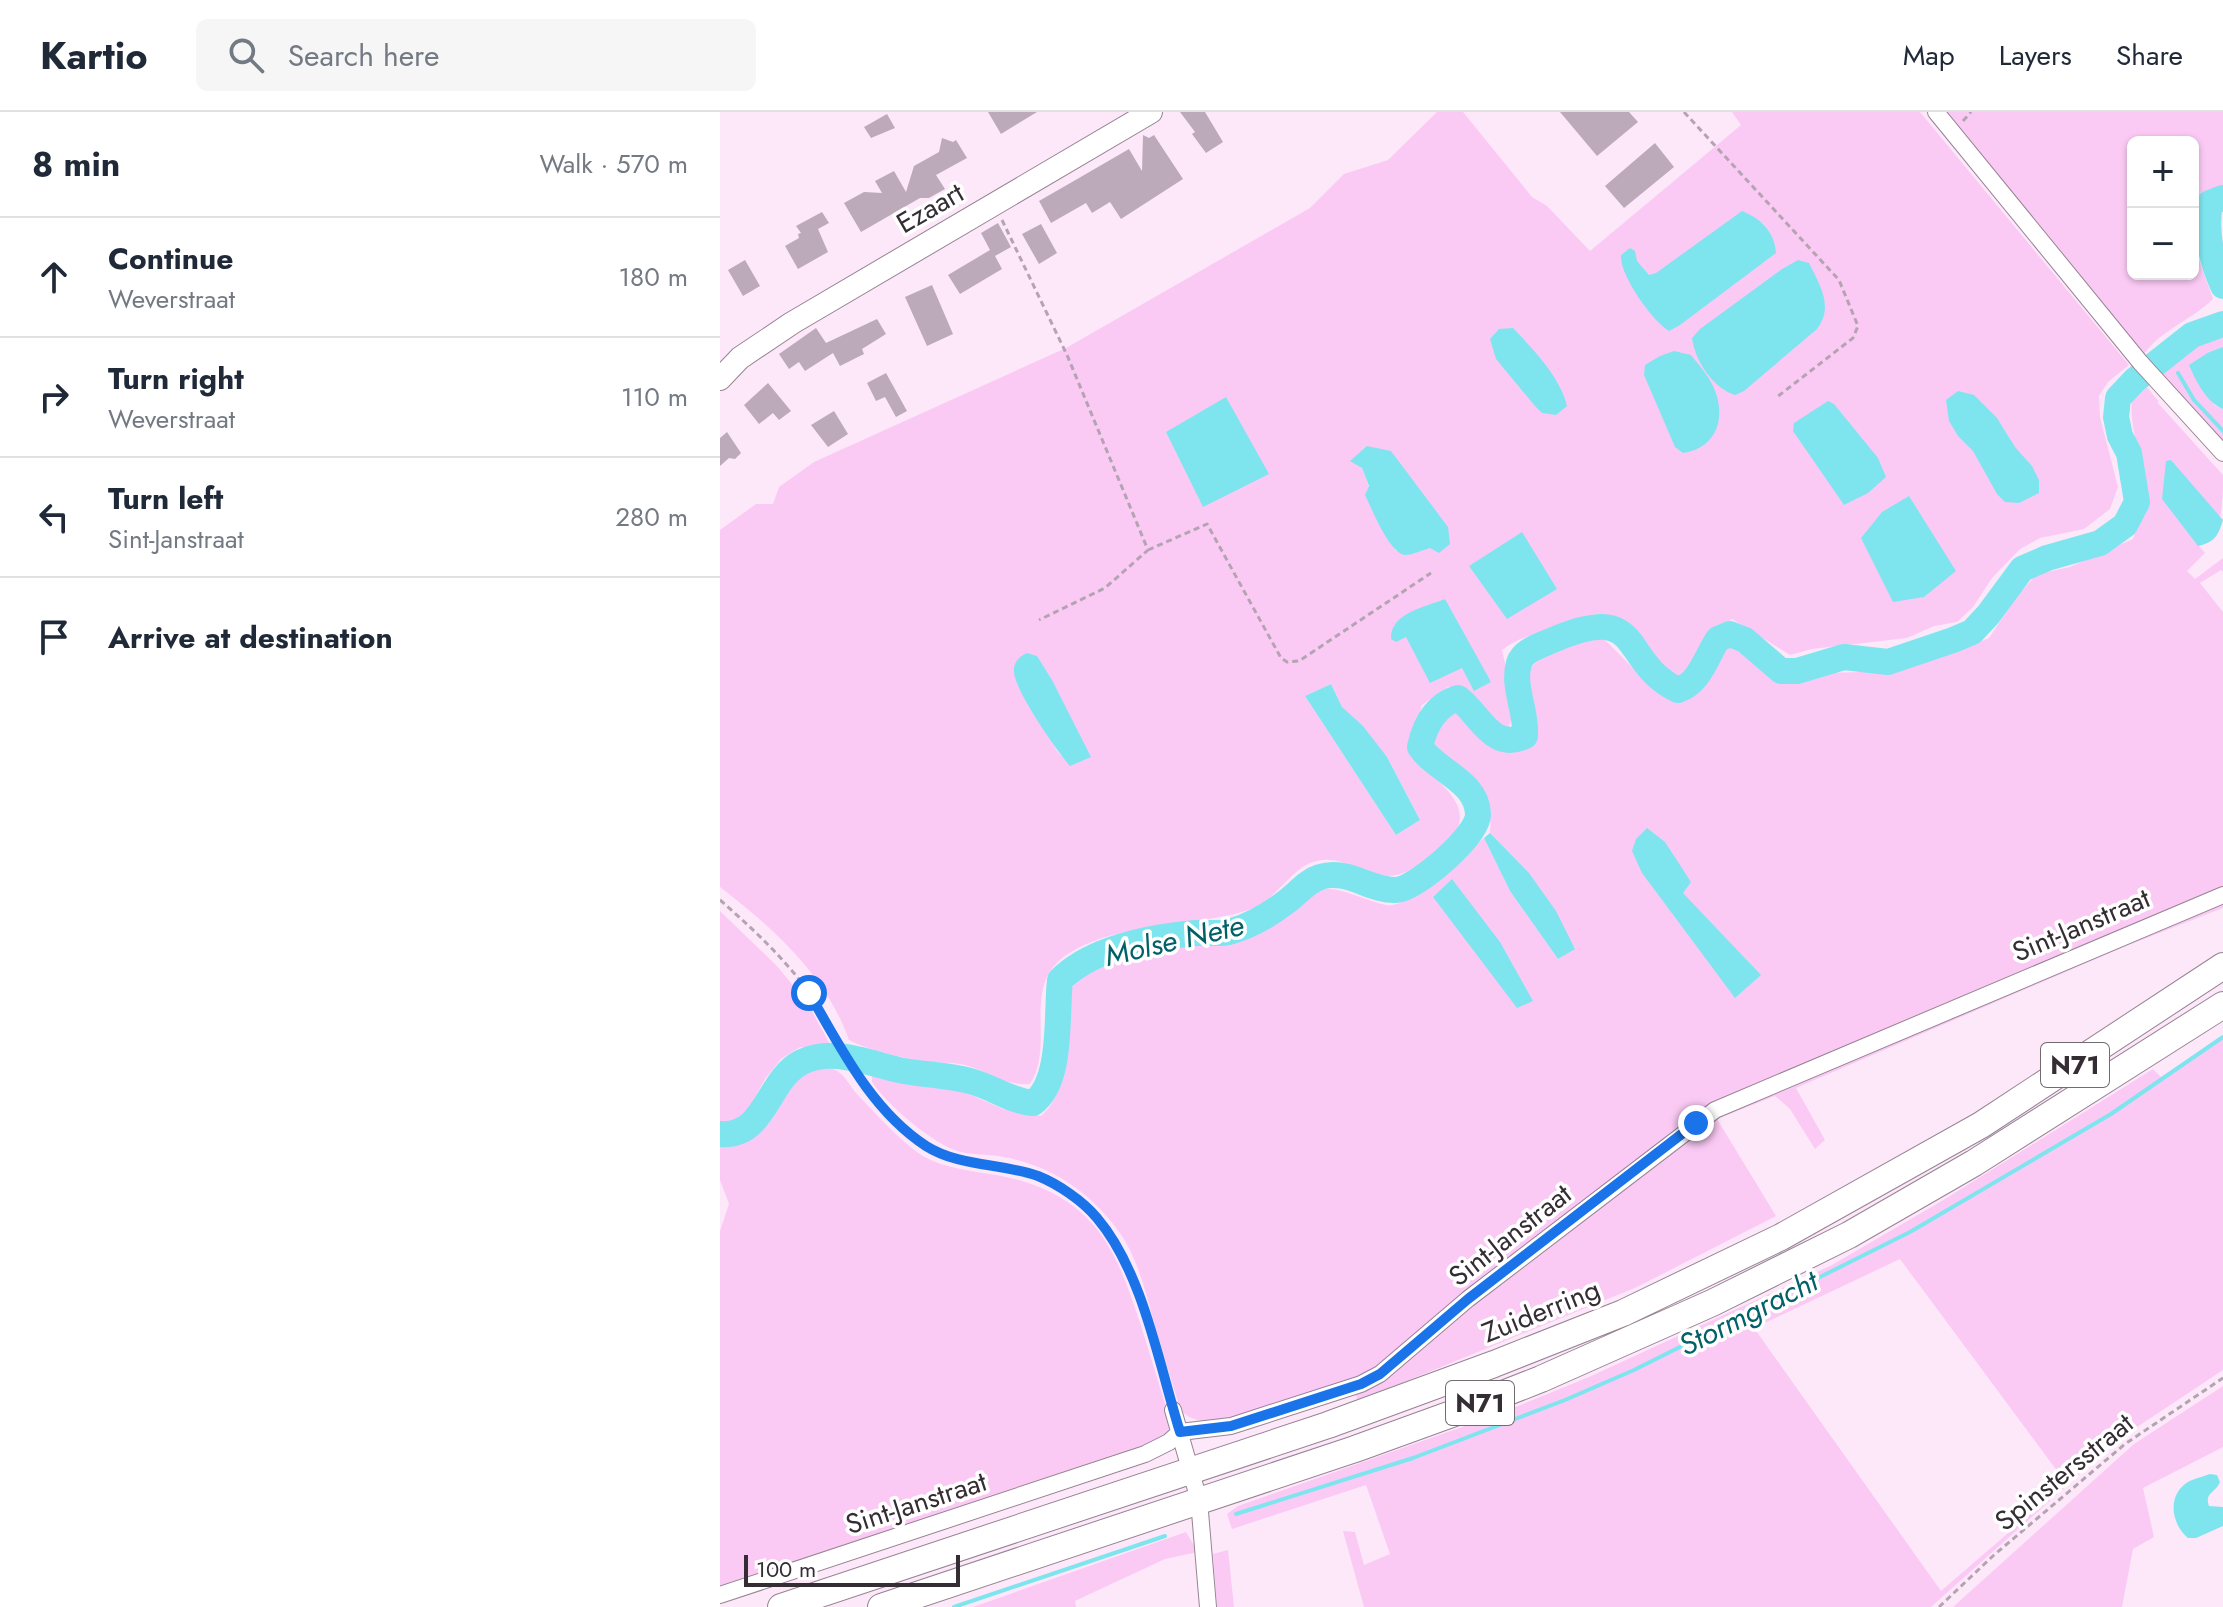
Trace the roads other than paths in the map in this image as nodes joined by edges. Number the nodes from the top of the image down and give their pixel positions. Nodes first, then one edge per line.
1 (1151, 112) edge
2 (1936, 112) edge
3 (730, 362) edge
4 (720, 379) edge
5 (2223, 453) edge
6 (2223, 895) edge
7 (2223, 966) edge
8 (2223, 1005) edge
9 (1173, 1410) road end
10 (1180, 1432) junction
11 (1193, 1472) junction
12 (1199, 1500) junction
13 (720, 1595) edge
14 (781, 1607) edge
15 (881, 1607) edge
16 (1208, 1607) edge

1 - 3 main road, Ezaart
2 - 5 street
3 - 4 main road, Ezaart
6 - 10 street, Sint-Janstraat
7 - 11 highway, Zuiderring / N71
8 - 12 highway, N71
9 - 10 street
10 - 11 street
10 - 13 street, Sint-Janstraat
11 - 12 street
11 - 14 highway, Zuiderring / N71
12 - 15 highway, N71
12 - 16 street

